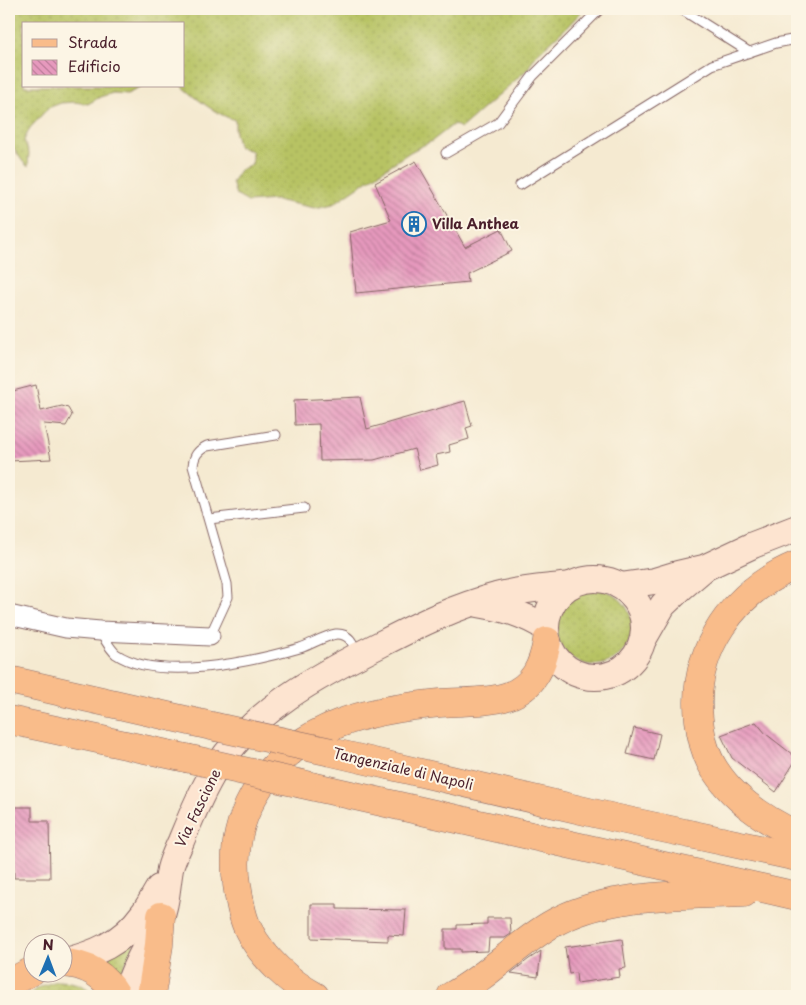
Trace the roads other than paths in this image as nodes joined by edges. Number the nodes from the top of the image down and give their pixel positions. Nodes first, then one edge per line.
1 (600, 9) edge
2 (681, 9) edge
3 (797, 39) edge
4 (749, 52) junction
5 (446, 153) dead end
6 (520, 184) dead end
7 (276, 435) dead end
8 (304, 508) dead end
9 (209, 519) junction
10 (797, 528) edge
11 (797, 565) edge
12 (704, 568) junction
13 (571, 585) junction
14 (620, 586) junction
15 (472, 603) junction
16 (9, 615) edge
17 (100, 631) junction
18 (546, 634) junction
19 (210, 636) joint
20 (644, 638) junction
21 (358, 655) junction
22 (9, 680) edge
23 (9, 720) edge
24 (797, 835) edge
25 (797, 857) edge
26 (170, 868) junction
27 (786, 894) edge
28 (161, 916) junction
29 (72, 960) edge
30 (72, 964) edge
31 (117, 996) edge
32 (126, 996) edge
33 (151, 996) edge
34 (316, 996) edge
35 (451, 996) edge

1 - 5 lane
2 - 4 lane
3 - 4 lane
4 - 6 lane
7 - 9 lane
8 - 9 lane
9 - 19 lane
10 - 12 main road
11 - 24 main road
12 - 14 main road
12 - 20 main road
13 - 14 main road
13 - 15 main road, Via Fascione
13 - 18 main road
14 - 20 main road
15 - 18 main road
15 - 21 main road, Via Fascione
16 - 17 street
17 - 19 street
17 - 21 lane
18 - 20 main road
18 - 34 main road
21 - 26 main road, Via Fascione
22 - 25 main road, Tangenziale di Napoli, bridge
23 - 27 main road, bridge
26 - 28 main road, Via Fascione
26 - 29 main road
27 - 35 main road
28 - 32 main road, Via Fascione
28 - 33 main road
30 - 31 main road

